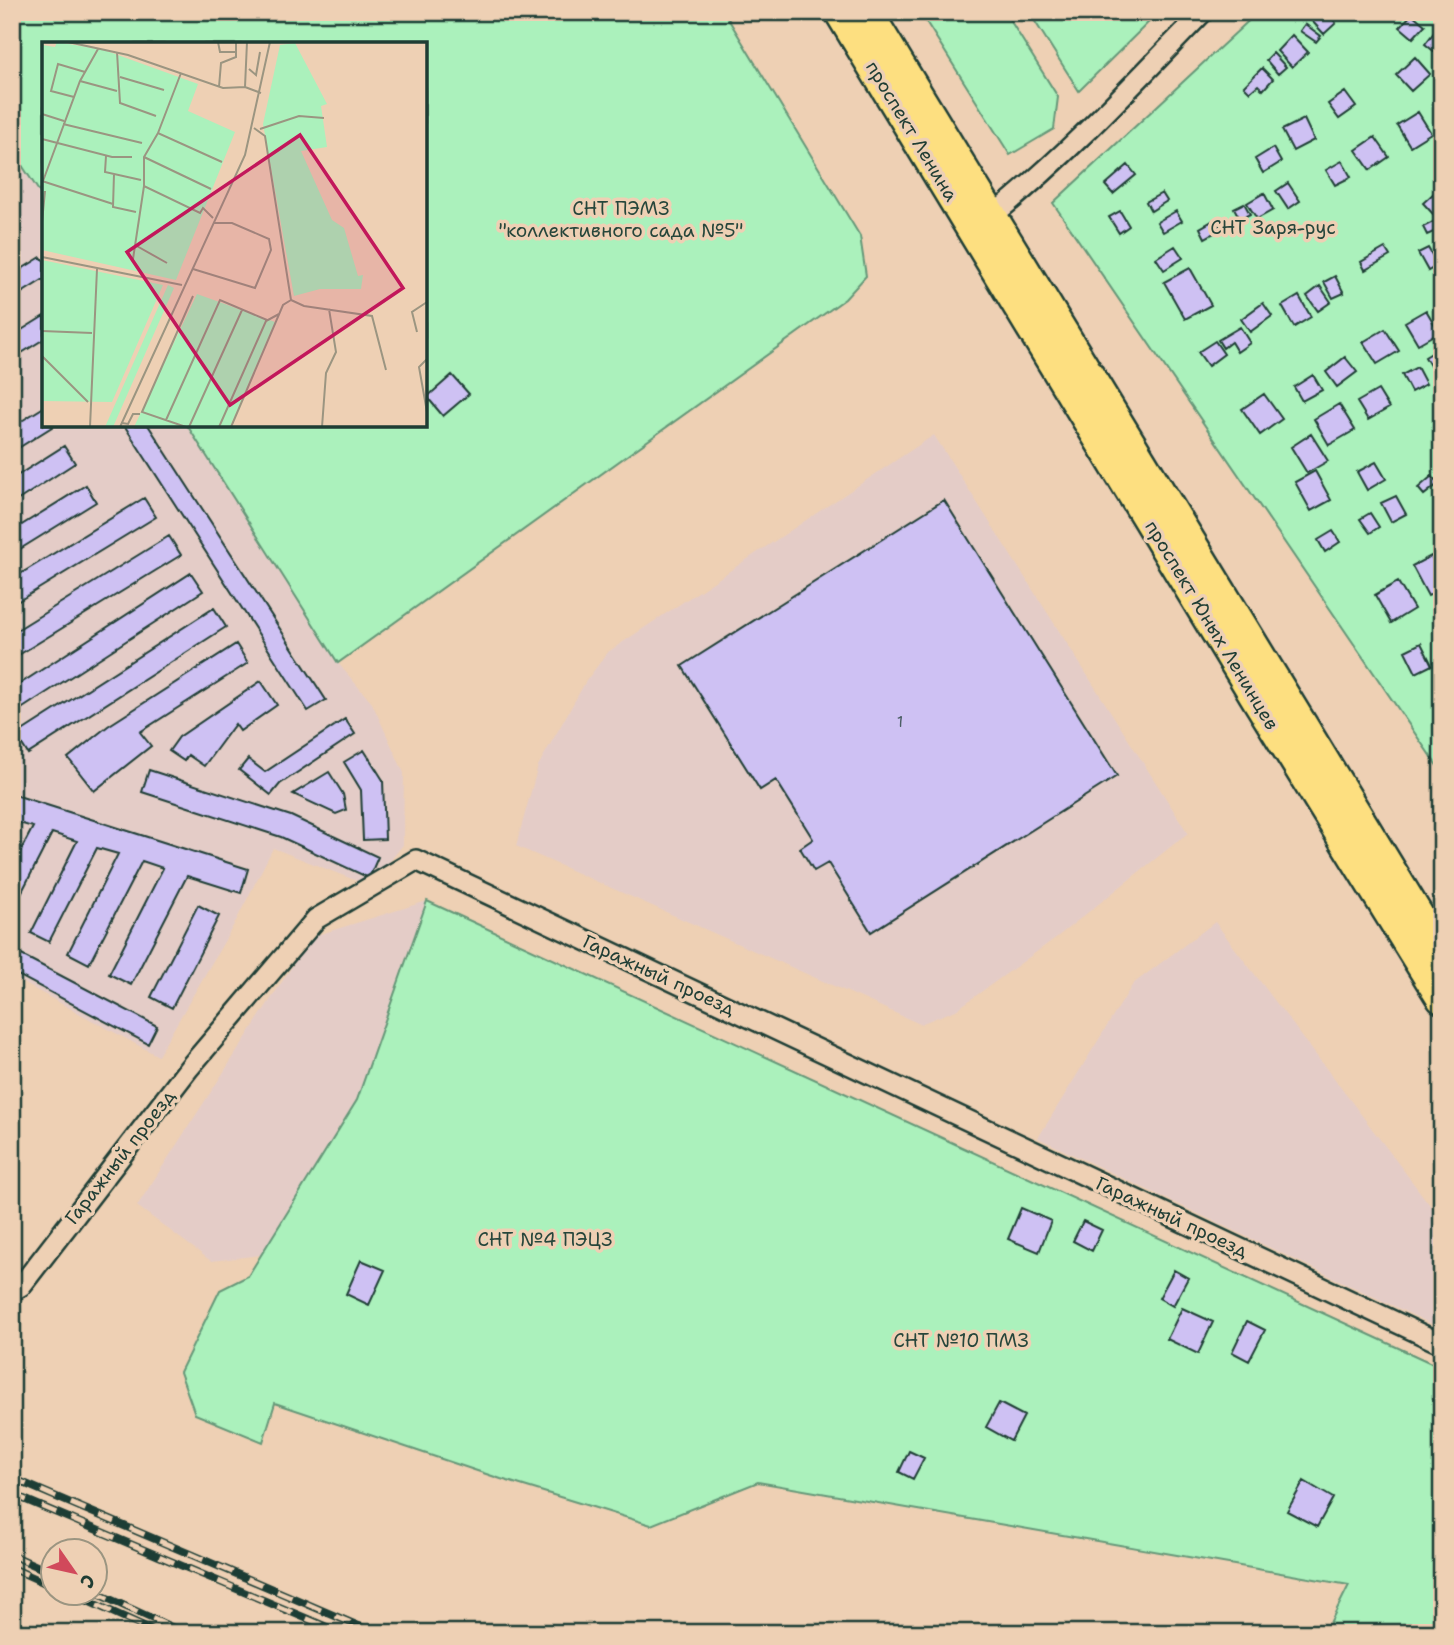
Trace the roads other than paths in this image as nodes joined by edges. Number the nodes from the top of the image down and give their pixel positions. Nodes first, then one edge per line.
1 (839, 12) edge
2 (867, 12) edge
3 (1203, 12) edge
4 (992, 216) junction
5 (997, 248) junction
6 (1442, 956) edge
7 (1442, 998) edge
8 (12, 1291) edge
9 (1442, 1344) edge

1 - 5 main road, проспект Ленина
2 - 4 main road, проспект Ленина
3 - 4 street
4 - 5 main road, проспект Ленина
5 - 6 main road, проспект Юных Ленинцев
5 - 7 main road, проспект Юных Ленинцев
8 - 9 street, Гаражный проезд

